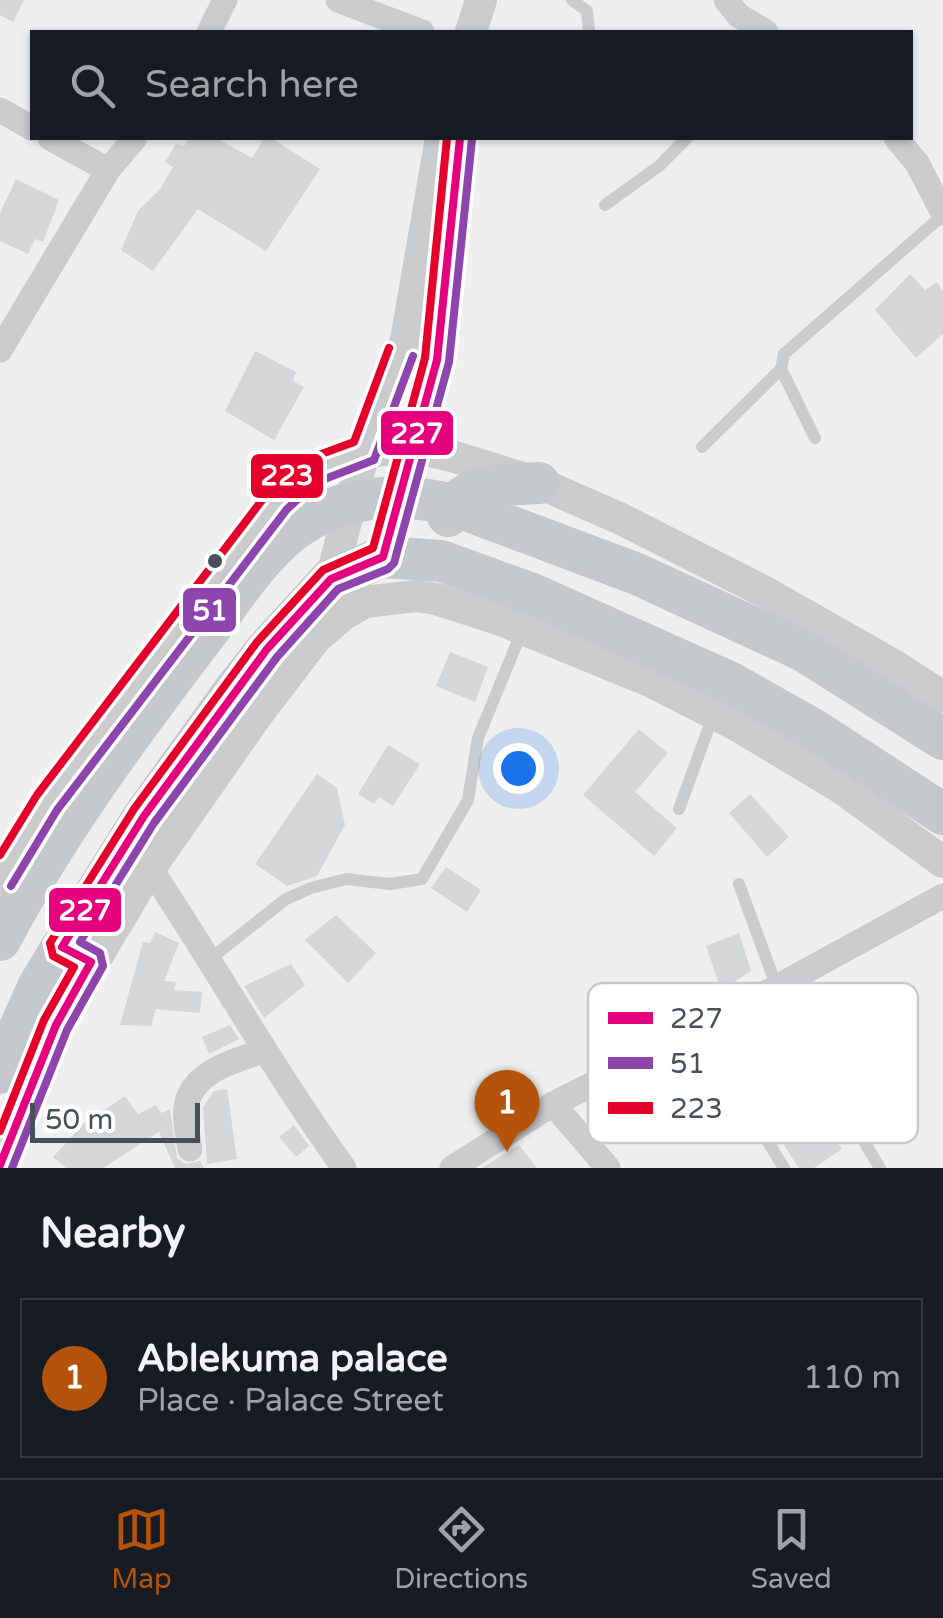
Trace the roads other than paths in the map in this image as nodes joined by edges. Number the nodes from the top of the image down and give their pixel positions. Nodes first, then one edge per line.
1 (226, 0) edge
2 (338, 0) edge
3 (481, 0) edge
4 (572, 0) edge
5 (726, 0) edge
6 (210, 30) edge
7 (417, 30) edge
8 (472, 30) edge
9 (588, 30) edge
10 (763, 30) edge
11 (0, 110) edge
12 (30, 127) edge
13 (54, 140) edge
14 (133, 140) edge
15 (440, 140) edge
16 (460, 140) edge
17 (685, 140) edge
18 (898, 140) edge
19 (108, 170) junction
20 (605, 205) dead end
21 (943, 214) edge
22 (0, 350) edge
23 (781, 370) junction
24 (816, 438) dead end
25 (414, 447) junction
26 (702, 447) dead end
27 (364, 452) junction
28 (539, 483) junction
29 (401, 498) junction
30 (351, 500) junction
31 (454, 505) junction
32 (286, 515) junction
33 (382, 557) junction
34 (440, 562) junction
35 (348, 590) junction
36 (523, 628) junction
37 (266, 648) junction
38 (887, 680) junction
39 (943, 697) edge
40 (735, 712) junction
41 (943, 739) edge
42 (679, 809) dead end
43 (943, 814) edge
44 (943, 862) edge
45 (150, 868) junction
46 (1, 876) edge
47 (739, 884) dead end
48 (943, 896) edge
49 (0, 940) edge
50 (76, 955) junction
51 (210, 959) junction
52 (775, 983) edge
53 (780, 983) edge
54 (262, 1050) junction
55 (0, 1073) edge
56 (588, 1087) edge
57 (553, 1104) junction
58 (768, 1143) edge
59 (865, 1143) edge
60 (190, 1149) dead end
61 (0, 1165) edge
62 (344, 1168) edge
63 (452, 1168) edge
64 (608, 1168) edge
65 (784, 1168) edge
66 (880, 1168) edge

1 - 6 street
2 - 7 street
3 - 8 street
4 - 9 lane
5 - 10 street
11 - 12 street
13 - 19 street
14 - 19 street
15 - 27 street
16 - 25 street
17 - 20 lane
18 - 21 street
19 - 22 street
21 - 23 lane
23 - 24 lane
23 - 26 lane
25 - 27 street
25 - 28 street
25 - 29 street
27 - 30 street
27 - 32 street
28 - 31 main road
28 - 38 street
29 - 30 main road
29 - 31 main road
29 - 33 street
30 - 32 main road
30 - 35 street
31 - 34 main road
31 - 38 main road
32 - 37 main road
32 - 46 street
32 - 49 main road
33 - 34 main road
33 - 35 main road
34 - 40 main road
35 - 36 street
35 - 37 main road
35 - 45 street
36 - 40 street
36 - 51 lane
37 - 50 main road
38 - 39 street
38 - 41 main road
40 - 42 lane
40 - 43 main road
40 - 44 street
45 - 50 street
45 - 51 street
47 - 52 lane
48 - 53 street
50 - 55 main road
50 - 61 street
51 - 54 street
54 - 60 street
54 - 62 street
56 - 57 street
57 - 63 street
57 - 64 street
58 - 65 lane
59 - 66 lane

